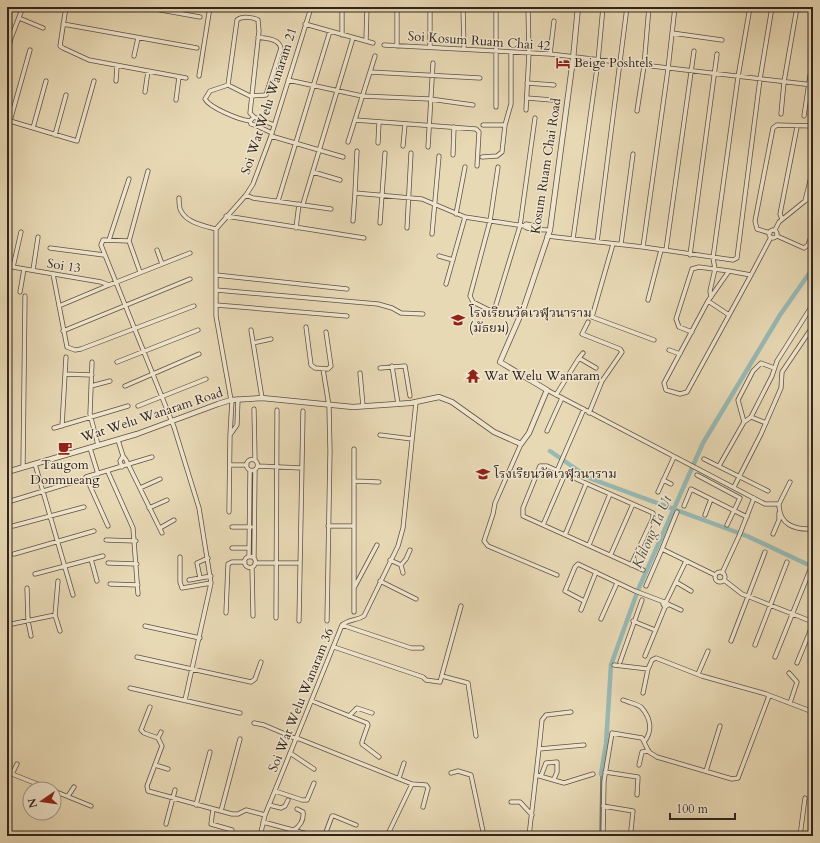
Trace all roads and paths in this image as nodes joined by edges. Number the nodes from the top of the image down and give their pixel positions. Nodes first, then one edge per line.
1 (23, 7) edge
2 (66, 7) edge
3 (144, 7) edge
4 (210, 7) edge
5 (342, 7) edge
6 (366, 7) edge
7 (397, 7) edge
8 (430, 7) edge
9 (463, 7) edge
10 (496, 7) edge
11 (528, 7) edge
12 (578, 7) edge
13 (603, 7) edge
14 (627, 7) edge
15 (649, 7) edge
16 (675, 7) edge
17 (717, 7) edge
18 (750, 7) edge
19 (772, 7) edge
20 (798, 7) edge
21 (731, 9) dead end
22 (310, 11) dead end
23 (200, 17) dead end
24 (19, 18) junction
25 (554, 21) dead end
26 (63, 24) junction
27 (305, 24) junction
28 (43, 28) dead end
29 (330, 31) junction
30 (672, 33) junction
31 (342, 35) junction
32 (258, 37) junction
33 (138, 38) junction
34 (353, 38) junction
35 (722, 40) dead end
36 (366, 41) junction
37 (373, 43) dead end
38 (384, 45) dead end
39 (397, 46) junction
40 (430, 47) junction
41 (197, 48) dead end
42 (464, 49) junction
43 (30, 50) dead end
44 (497, 51) junction
45 (694, 51) dead end
46 (511, 52) junction
47 (529, 53) junction
48 (550, 54) junction
49 (717, 54) dead end
50 (7, 56) edge
51 (134, 56) dead end
52 (375, 56) dead end
53 (813, 56) edge
54 (574, 59) junction
55 (598, 61) junction
56 (433, 63) dead end
57 (621, 63) junction
58 (117, 66) junction
59 (644, 66) junction
60 (668, 69) junction
61 (148, 71) junction
62 (691, 71) junction
63 (370, 72) junction
64 (714, 74) junction
65 (199, 76) dead end
66 (432, 76) junction
67 (738, 76) junction
68 (179, 77) junction
69 (186, 78) dead end
70 (480, 78) dead end
71 (760, 79) junction
72 (288, 80) junction
73 (46, 81) dead end
74 (94, 81) dead end
75 (116, 81) dead end
76 (784, 82) junction
77 (527, 83) junction
78 (228, 84) junction
79 (313, 85) junction
80 (554, 85) dead end
81 (808, 85) junction
82 (813, 85) edge
83 (338, 90) junction
84 (145, 92) dead end
85 (66, 95) dead end
86 (250, 96) junction
87 (362, 96) junction
88 (526, 98) junction
89 (176, 100) dead end
90 (430, 100) junction
91 (552, 100) dead end
92 (473, 105) dead end
93 (496, 107) dead end
94 (526, 110) dead end
95 (637, 111) dead end
96 (781, 114) dead end
97 (804, 116) dead end
98 (254, 117) junction
99 (535, 118) dead end
100 (259, 120) junction
101 (354, 120) junction
102 (250, 121) junction
103 (9, 122) edge
104 (379, 122) junction
105 (405, 124) junction
106 (274, 125) junction
107 (429, 125) junction
108 (483, 125) dead end
109 (505, 125) junction
110 (257, 126) junction
111 (813, 126) edge
112 (454, 127) junction
113 (797, 127) junction
114 (33, 128) junction
115 (55, 134) junction
116 (271, 134) junction
117 (348, 142) dead end
118 (296, 143) junction
119 (378, 144) dead end
120 (403, 146) dead end
121 (428, 148) dead end
122 (319, 150) junction
123 (357, 151) dead end
124 (385, 153) dead end
125 (411, 153) dead end
126 (633, 154) dead end
127 (453, 155) dead end
128 (439, 156) dead end
129 (343, 157) dead end
130 (482, 157) dead end
131 (477, 166) dead end
132 (465, 167) dead end
133 (498, 167) dead end
134 (813, 169) edge
135 (148, 171) dead end
136 (313, 172) junction
137 (129, 180) dead end
138 (340, 180) dead end
139 (355, 193) junction
140 (382, 194) junction
141 (246, 195) junction
142 (813, 196) edge
143 (409, 197) junction
144 (179, 198) dead end
145 (278, 201) junction
146 (805, 201) junction
147 (434, 203) junction
148 (301, 204) junction
149 (331, 209) dead end
150 (456, 214) junction
151 (226, 216) junction
152 (465, 217) junction
153 (782, 219) junction
154 (354, 221) dead end
155 (490, 221) junction
156 (380, 223) dead end
157 (522, 226) junction
158 (296, 228) junction
159 (407, 228) dead end
160 (216, 229) junction
161 (550, 230) junction
162 (775, 230) junction
163 (21, 232) dead end
164 (813, 232) edge
165 (432, 234) dead end
166 (770, 235) junction
167 (548, 236) junction
168 (777, 236) junction
169 (38, 237) dead end
170 (364, 238) dead end
171 (573, 239) junction
172 (109, 240) junction
173 (129, 241) junction
174 (597, 242) junction
175 (612, 244) junction
176 (621, 244) junction
177 (643, 247) junction
178 (50, 248) dead end
179 (157, 250) dead end
180 (661, 250) junction
181 (666, 250) junction
182 (190, 253) dead end
183 (690, 255) junction
184 (104, 256) junction
185 (439, 256) dead end
186 (713, 258) junction
187 (453, 260) junction
188 (162, 264) junction
189 (7, 266) edge
190 (13, 267) junction
191 (24, 269) junction
192 (715, 269) junction
193 (33, 270) junction
194 (729, 271) junction
195 (140, 272) junction
196 (53, 274) junction
197 (216, 275) junction
198 (751, 275) junction
199 (190, 279) dead end
200 (116, 282) junction
201 (446, 284) dead end
202 (109, 285) junction
203 (346, 289) dead end
204 (216, 290) junction
205 (20, 292) dead end
206 (26, 296) dead end
207 (711, 297) junction
208 (648, 300) dead end
209 (708, 301) junction
210 (125, 304) junction
211 (813, 304) edge
212 (59, 306) junction
213 (194, 306) dead end
214 (216, 306) junction
215 (423, 314) dead end
216 (729, 315) junction
217 (347, 316) dead end
218 (588, 322) dead end
219 (813, 326) edge
220 (134, 327) junction
221 (306, 327) dead end
222 (198, 330) dead end
223 (251, 330) dead end
224 (63, 331) junction
225 (326, 332) dead end
226 (692, 332) junction
227 (271, 339) dead end
228 (654, 340) dead end
229 (253, 343) junction
230 (669, 350) dead end
231 (143, 351) junction
232 (584, 353) dead end
233 (199, 354) dead end
234 (680, 354) junction
235 (66, 357) dead end
236 (579, 358) junction
237 (92, 362) dead end
238 (117, 362) dead end
239 (392, 366) junction
240 (380, 368) dead end
241 (596, 368) dead end
242 (774, 368) junction
243 (323, 369) junction
244 (360, 373) dead end
245 (65, 374) junction
246 (152, 374) junction
247 (92, 375) junction
248 (206, 380) dead end
249 (110, 381) dead end
250 (91, 386) junction
251 (125, 386) dead end
252 (547, 390) junction
253 (556, 395) junction
254 (163, 396) junction
255 (410, 396) dead end
256 (262, 398) junction
257 (562, 398) junction
258 (234, 400) junction
259 (416, 402) junction
260 (398, 404) junction
261 (128, 406) dead end
262 (138, 406) dead end
263 (329, 406) junction
264 (363, 406) junction
265 (254, 409) dead end
266 (584, 409) junction
267 (276, 410) dead end
268 (302, 411) dead end
269 (588, 413) junction
270 (751, 417) junction
271 (90, 418) junction
272 (172, 420) junction
273 (744, 422) junction
274 (766, 423) junction
275 (62, 426) junction
276 (54, 428) dead end
277 (547, 431) dead end
278 (380, 435) dead end
279 (412, 439) junction
280 (118, 440) junction
281 (521, 444) junction
282 (98, 445) junction
283 (90, 448) junction
284 (354, 449) dead end
285 (123, 456) junction
286 (674, 456) junction
287 (152, 457) dead end
288 (704, 459) dead end
289 (255, 460) junction
290 (35, 464) junction
291 (128, 465) junction
292 (230, 465) junction
293 (247, 465) junction
294 (258, 466) junction
295 (719, 466) junction
296 (122, 467) junction
297 (23, 468) junction
298 (276, 468) junction
299 (302, 468) junction
300 (250, 470) junction
301 (255, 470) junction
302 (557, 471) junction
303 (7, 472) edge
304 (108, 472) junction
305 (98, 474) junction
306 (565, 474) junction
307 (697, 476) dead end
308 (739, 476) junction
309 (160, 479) dead end
310 (663, 480) junction
311 (354, 481) junction
312 (73, 482) dead end
313 (379, 482) dead end
314 (790, 482) dead end
315 (586, 484) junction
316 (671, 484) dead end
317 (734, 487) junction
318 (140, 488) junction
319 (43, 491) junction
320 (768, 491) dead end
321 (658, 492) dead end
322 (610, 494) junction
323 (754, 498) junction
324 (711, 499) junction
325 (167, 500) dead end
326 (12, 501) dead end
327 (633, 504) junction
328 (779, 504) junction
329 (684, 506) dead end
330 (84, 507) dead end
331 (150, 508) junction
332 (734, 510) junction
333 (229, 512) dead end
334 (677, 512) dead end
335 (779, 513) junction
336 (705, 515) dead end
337 (50, 516) junction
338 (747, 517) junction
339 (174, 520) dead end
340 (543, 525) junction
341 (727, 525) dead end
342 (13, 526) dead end
343 (108, 526) dead end
344 (328, 526) junction
345 (354, 526) junction
346 (232, 527) dead end
347 (249, 527) junction
348 (254, 527) junction
349 (160, 528) junction
350 (813, 530) edge
351 (94, 531) dead end
352 (162, 533) dead end
353 (773, 534) dead end
354 (566, 535) junction
355 (106, 540) dead end
356 (57, 541) junction
357 (136, 541) junction
358 (377, 545) dead end
359 (589, 545) junction
360 (232, 548) dead end
361 (249, 548) junction
362 (662, 549) junction
363 (410, 550) dead end
364 (765, 552) dead end
365 (14, 554) dead end
366 (611, 554) junction
367 (103, 556) dead end
368 (180, 557) dead end
369 (249, 557) junction
370 (208, 558) junction
371 (254, 558) junction
372 (91, 559) junction
373 (390, 560) junction
374 (686, 561) junction
375 (244, 562) junction
376 (787, 562) dead end
377 (108, 563) dead end
378 (255, 563) junction
379 (276, 563) junction
380 (300, 563) junction
381 (137, 564) junction
382 (400, 565) junction
383 (631, 565) junction
384 (64, 567) junction
385 (252, 568) junction
386 (643, 570) dead end
387 (810, 570) dead end
388 (596, 572) junction
389 (403, 573) dead end
390 (722, 573) junction
391 (35, 574) dead end
392 (557, 575) dead end
393 (211, 576) junction
394 (715, 576) junction
395 (200, 578) junction
396 (189, 580) dead end
397 (724, 580) junction
398 (58, 581) dead end
399 (97, 581) dead end
400 (380, 581) junction
401 (676, 582) junction
402 (211, 583) junction
403 (617, 583) junction
404 (110, 584) dead end
405 (138, 585) junction
406 (646, 586) dead end
407 (27, 588) dead end
408 (354, 590) junction
409 (691, 591) dead end
410 (138, 594) dead end
411 (73, 596) dead end
412 (748, 597) junction
413 (416, 600) dead end
414 (642, 600) dead end
415 (584, 601) junction
416 (666, 602) junction
417 (771, 605) junction
418 (461, 606) dead end
419 (581, 610) dead end
420 (681, 610) dead end
421 (354, 612) dead end
422 (226, 613) dead end
423 (792, 614) junction
424 (55, 615) junction
425 (252, 616) dead end
426 (276, 618) dead end
427 (601, 619) dead end
428 (28, 621) junction
429 (299, 621) dead end
430 (327, 621) dead end
431 (633, 621) junction
432 (813, 623) edge
433 (7, 625) edge
434 (342, 625) junction
435 (145, 626) dead end
436 (655, 630) junction
437 (60, 631) dead end
438 (31, 636) dead end
439 (200, 638) junction
440 (732, 641) dead end
441 (755, 646) dead end
442 (334, 647) junction
443 (422, 648) dead end
444 (708, 651) dead end
445 (645, 656) dead end
446 (137, 657) dead end
447 (775, 657) dead end
448 (261, 662) dead end
449 (620, 662) dead end
450 (797, 663) dead end
451 (614, 665) dead end
452 (648, 669) junction
453 (192, 670) junction
454 (789, 673) dead end
455 (698, 674) junction
456 (442, 676) junction
457 (130, 688) dead end
458 (643, 692) dead end
459 (769, 696) junction
460 (185, 700) junction
461 (623, 700) dead end
462 (312, 701) junction
463 (790, 703) junction
464 (150, 707) dead end
465 (571, 712) dead end
466 (813, 712) edge
467 (240, 713) dead end
468 (372, 713) dead end
469 (349, 716) junction
470 (254, 723) dead end
471 (720, 726) dead end
472 (161, 732) dead end
473 (476, 736) dead end
474 (158, 738) junction
475 (297, 738) junction
476 (240, 739) dead end
477 (644, 742) junction
478 (584, 745) dead end
479 (539, 749) junction
480 (648, 751) junction
481 (210, 752) dead end
482 (290, 753) junction
483 (379, 757) dead end
484 (404, 763) dead end
485 (17, 764) dead end
486 (155, 765) junction
487 (639, 765) dead end
488 (168, 769) dead end
489 (314, 770) dead end
490 (706, 771) junction
491 (605, 772) junction
492 (451, 773) dead end
493 (7, 774) edge
494 (12, 774) junction
495 (593, 774) dead end
496 (536, 775) junction
497 (541, 776) junction
498 (399, 778) junction
499 (554, 779) junction
500 (28, 781) edge
501 (314, 783) dead end
502 (412, 784) junction
503 (74, 787) dead end
504 (175, 790) dead end
505 (275, 791) junction
506 (62, 794) edge
507 (637, 795) dead end
508 (68, 796) junction
509 (173, 798) junction
510 (805, 798) dead end
511 (288, 800) dead end
512 (511, 802) dead end
513 (270, 804) junction
514 (196, 805) junction
515 (91, 806) dead end
516 (603, 806) junction
517 (423, 807) dead end
518 (213, 809) junction
519 (297, 809) dead end
520 (221, 811) junction
521 (532, 814) junction
522 (265, 815) junction
523 (263, 822) junction
524 (166, 824) dead end
525 (356, 825) dead end
526 (232, 830) dead end
527 (294, 830) junction
528 (632, 830) dead end
529 (7, 833) edge
530 (10, 836) edge
531 (260, 836) edge
532 (387, 836) edge
533 (484, 836) edge
534 (529, 836) edge
535 (602, 836) edge
536 (800, 836) edge

1 - 24 street
2 - 26 street
3 - 23 street
4 - 65 street
5 - 31 street
6 - 36 street
7 - 39 street
8 - 40 street
9 - 42 street
10 - 44 street
11 - 47 street
12 - 54 street, Kosum Ruam Chai Road
13 - 55 street
14 - 57 street
15 - 59 street
16 - 30 street
17 - 21 street
18 - 67 street
19 - 71 street
20 - 76 street
22 - 27 street, Soi Wat Welu Wanaram 21
24 - 28 street
24 - 50 street
25 - 48 street
26 - 33 street
26 - 58 street
27 - 29 street
27 - 72 street, Soi Wat Welu Wanaram 21
29 - 31 street
29 - 79 street
30 - 35 street
30 - 60 street
31 - 34 street
32 - 78 street
32 - 86 street
32 - 86 street
33 - 41 street
33 - 51 street
34 - 36 street
34 - 83 street
36 - 37 street
38 - 39 street, Soi Kosum Ruam Chai 42
39 - 40 street, Soi Kosum Ruam Chai 42
40 - 42 street, Soi Kosum Ruam Chai 42
42 - 44 street, Soi Kosum Ruam Chai 42
43 - 103 street
44 - 46 street, Soi Kosum Ruam Chai 42
44 - 93 street
45 - 62 street
46 - 47 street, Soi Kosum Ruam Chai 42
46 - 109 street
47 - 48 street, Soi Kosum Ruam Chai 42
47 - 77 street
48 - 54 street, Soi Kosum Ruam Chai 42
49 - 64 street
52 - 63 street
53 - 81 street
54 - 55 street, Soi Kosum Ruam Chai 42
54 - 161 street, Kosum Ruam Chai Road
55 - 57 street, Soi Kosum Ruam Chai 42
55 - 171 street
56 - 66 street
57 - 59 street, Soi Kosum Ruam Chai 42
57 - 174 street
58 - 61 street
58 - 75 street
59 - 60 street, Soi Kosum Ruam Chai 42
59 - 95 street
60 - 62 street, Soi Kosum Ruam Chai 42
60 - 177 street
61 - 68 street
61 - 84 street
62 - 64 street, Soi Kosum Ruam Chai 42
62 - 181 street
63 - 66 street
63 - 87 street
64 - 67 street, Soi Kosum Ruam Chai 42
64 - 183 street
66 - 70 street
66 - 90 street
67 - 71 street, Soi Kosum Ruam Chai 42
67 - 186 street
68 - 69 street
68 - 89 street
71 - 76 street, Soi Kosum Ruam Chai 42
71 - 186 street
72 - 79 street
72 - 106 street, Soi Wat Welu Wanaram 21
73 - 114 street
74 - 115 street
76 - 81 street, Soi Kosum Ruam Chai 42
76 - 96 street
77 - 80 street
77 - 88 street
78 - 86 street
78 - 102 street
79 - 83 street
79 - 118 street
81 - 82 street, Soi Kosum Ruam Chai 42
81 - 97 street
83 - 87 street
83 - 122 street
85 - 115 street
86 - 98 street
87 - 90 street
87 - 101 street
88 - 91 street
88 - 94 street
90 - 92 street
90 - 107 street
98 - 100 street
98 - 102 street
99 - 157 street
100 - 106 street
100 - 110 street
101 - 104 street
101 - 117 street
102 - 110 street
103 - 114 street
104 - 105 street
104 - 119 street
105 - 107 street
105 - 120 street
106 - 116 street, Soi Wat Welu Wanaram 21
107 - 112 street
107 - 121 street
108 - 109 street
109 - 130 street
110 - 116 street
111 - 113 street
112 - 127 street
112 - 131 street
113 - 153 street
113 - 166 street
114 - 115 street
116 - 118 street
116 - 141 street, Soi Wat Welu Wanaram 21
118 - 122 street
118 - 145 street
122 - 129 street
122 - 136 street
123 - 139 street
124 - 140 street
125 - 143 street
126 - 176 street
128 - 147 street
132 - 150 street
133 - 155 street
134 - 146 street
135 - 173 street
136 - 138 street
136 - 148 street
137 - 172 street
139 - 140 street
139 - 154 street
140 - 143 street
140 - 156 street
141 - 145 street
141 - 151 street, Soi Wat Welu Wanaram 21
142 - 146 street
143 - 147 street
143 - 159 street
144 - 160 street
145 - 148 street
146 - 153 street
147 - 150 street
147 - 165 street
148 - 149 street
148 - 158 street
150 - 152 street
151 - 158 street
151 - 160 street, Soi Wat Welu Wanaram 21
152 - 155 street
152 - 187 street
153 - 162 street
155 - 157 street
155 - 157 street
157 - 161 street
158 - 170 street
160 - 197 street
161 - 167 street, Kosum Ruam Chai Road
162 - 166 street
162 - 168 street
163 - 190 street
164 - 168 street
166 - 168 street
166 - 198 street
167 - 171 street
167 - 252 street, Kosum Ruam Chai Road
169 - 193 street
171 - 174 street
172 - 173 street
172 - 184 street
173 - 195 street
174 - 175 street
175 - 176 street
175 - 228 street
176 - 177 street
177 - 180 street
178 - 184 street
179 - 188 street
180 - 181 street
180 - 208 street
181 - 183 street
182 - 188 street
183 - 186 street
184 - 200 street
185 - 187 street
186 - 192 street
187 - 201 street
188 - 195 street
189 - 190 street, Soi 13
190 - 191 street, Soi 13
191 - 193 street, Soi 13
191 - 205 street
192 - 194 street
192 - 207 street
192 - 226 street
193 - 196 street, Soi 13
194 - 198 street
194 - 207 street
195 - 200 street
196 - 202 street, Soi 13
196 - 212 street
197 - 203 street
197 - 204 street
198 - 216 street
199 - 210 street
200 - 202 street
200 - 210 street
202 - 212 street
204 - 214 street
204 - 215 street
206 - 297 street
207 - 209 street
209 - 216 street
209 - 226 street
210 - 220 street
210 - 224 street
211 - 242 street
212 - 224 street
213 - 220 street
214 - 217 street
214 - 258 street
216 - 234 street
218 - 269 street
219 - 274 street
220 - 224 street
220 - 231 street
221 - 243 street
222 - 231 street
223 - 229 street
225 - 243 street
226 - 234 street
227 - 229 street
229 - 256 street
230 - 234 street
231 - 238 street
231 - 246 street
232 - 236 street
233 - 246 street
235 - 245 street
236 - 241 street
236 - 253 street
237 - 247 street
239 - 240 street
239 - 255 street
239 - 260 street
242 - 270 street
242 - 273 street
243 - 263 street
244 - 264 street
245 - 247 street
245 - 275 street
246 - 251 street
246 - 254 street
247 - 250 street
248 - 254 street
249 - 250 street
250 - 271 street
252 - 253 street
252 - 281 street
253 - 257 street
254 - 262 street
254 - 272 street
256 - 258 street, Wat Welu Wanaram Road
256 - 263 street, Wat Welu Wanaram Road
257 - 266 street
257 - 277 street
258 - 272 street, Wat Welu Wanaram Road
258 - 292 street
259 - 260 street, Wat Welu Wanaram Road
259 - 279 street, Soi Wat Welu Wanaram 36
259 - 281 street, Wat Welu Wanaram Road
260 - 264 street, Wat Welu Wanaram Road
261 - 271 street
263 - 264 street, Wat Welu Wanaram Road
263 - 344 street
265 - 289 street
266 - 269 street
266 - 302 street
267 - 298 street
268 - 299 street
269 - 286 street
270 - 273 street
270 - 274 street
271 - 275 street
271 - 282 street
272 - 280 street, Wat Welu Wanaram Road
272 - 370 street
273 - 295 street
274 - 308 street
275 - 276 street
278 - 279 street
279 - 373 street, Soi Wat Welu Wanaram 36
280 - 282 street, Wat Welu Wanaram Road
280 - 285 street
281 - 392 street
282 - 283 street, Wat Welu Wanaram Road
283 - 290 street, Wat Welu Wanaram Road
283 - 305 street
284 - 311 street
285 - 291 street
285 - 296 street
286 - 310 street
286 - 317 street
287 - 291 street
288 - 295 street
289 - 293 street
289 - 294 street
290 - 297 street, Wat Welu Wanaram Road
290 - 319 street
291 - 296 street
291 - 318 street
292 - 293 street
292 - 333 street
293 - 300 street
294 - 298 street
294 - 301 street
295 - 308 street
296 - 304 street
297 - 303 street, Wat Welu Wanaram Road
298 - 299 street
298 - 379 street
299 - 380 street
300 - 301 street
300 - 347 street
301 - 348 street
302 - 306 street
302 - 340 street
304 - 305 street
304 - 357 street
305 - 343 street
306 - 315 street
306 - 340 street
307 - 332 street
308 - 317 street
308 - 320 street
309 - 318 street
310 - 316 street
310 - 321 street
311 - 313 street
311 - 345 street
312 - 319 street
314 - 328 street
315 - 322 street
315 - 354 street
317 - 323 street
318 - 331 street
319 - 326 street
319 - 337 street
322 - 327 street
322 - 359 street
323 - 328 street
323 - 338 street
324 - 329 street
324 - 332 street
324 - 336 street
325 - 331 street
327 - 366 street
327 - 383 street
328 - 335 street
330 - 337 street
331 - 349 street
332 - 338 street
332 - 341 street
334 - 362 street
335 - 350 street
335 - 353 street
337 - 342 street
337 - 356 street
338 - 390 street
339 - 349 street
340 - 354 street
344 - 345 street
344 - 430 street
345 - 408 street
346 - 347 street
347 - 348 street
347 - 361 street
348 - 371 street
349 - 352 street
351 - 356 street
354 - 359 street
355 - 357 street
356 - 365 street
356 - 384 street
357 - 381 street
358 - 408 street
359 - 366 street
360 - 361 street
361 - 369 street
362 - 374 street
362 - 406 street
363 - 382 street
364 - 412 street
366 - 383 street
367 - 372 street
368 - 402 street
369 - 371 street
369 - 375 street
370 - 393 street
370 - 395 street
371 - 378 street
372 - 384 street
372 - 399 street
373 - 382 street
373 - 400 street, Soi Wat Welu Wanaram 36
374 - 394 street
374 - 401 street
375 - 385 street
375 - 422 street
376 - 417 street
377 - 381 street
378 - 379 street
378 - 385 street
379 - 380 street
379 - 426 street
380 - 429 street
381 - 405 street
382 - 389 street
383 - 386 street
384 - 391 street
384 - 411 street
385 - 425 street
387 - 423 street
388 - 403 street
388 - 415 street
388 - 415 street
390 - 394 street
390 - 397 street
393 - 395 street
393 - 402 street
394 - 397 street
395 - 396 street
397 - 412 street
398 - 424 street
400 - 413 street
400 - 434 street, Soi Wat Welu Wanaram 36
401 - 409 street
401 - 416 street
402 - 439 street
403 - 416 street
403 - 427 street
404 - 405 street
405 - 410 street
407 - 428 street
408 - 421 street
412 - 417 street
412 - 440 street
414 - 431 street
415 - 419 street
416 - 420 street
416 - 436 street
417 - 423 street
417 - 441 street
418 - 456 street
423 - 432 street
423 - 447 street
424 - 428 street
424 - 437 street
428 - 433 street
428 - 438 street
431 - 436 street
431 - 449 street
432 - 450 street
434 - 442 street, Soi Wat Welu Wanaram 36
434 - 443 street
435 - 439 street
436 - 445 street
439 - 453 street
442 - 456 street
442 - 462 street, Soi Wat Welu Wanaram 36
444 - 455 street
446 - 453 street
448 - 453 street
451 - 452 street
452 - 455 street
452 - 458 street
453 - 460 street
454 - 463 street
455 - 459 street
456 - 473 street
457 - 460 street
459 - 463 street
459 - 490 street
460 - 467 street
461 - 477 street
462 - 469 street
462 - 475 street, Soi Wat Welu Wanaram 36
463 - 466 street
464 - 474 street
465 - 479 street
468 - 469 street
469 - 483 street
470 - 475 street
471 - 490 street
472 - 474 street
474 - 486 street
475 - 482 street, Soi Wat Welu Wanaram 36
475 - 498 street
476 - 520 street
477 - 480 street
477 - 491 street
478 - 479 street
479 - 496 street
480 - 487 street
480 - 490 street
481 - 514 street
482 - 489 street
482 - 505 street, Soi Wat Welu Wanaram 36
484 - 498 street
485 - 494 street
486 - 488 street
486 - 509 street
491 - 507 street
491 - 516 street
492 - 533 street
493 - 494 street
494 - 500 street
495 - 499 street
496 - 497 street
496 - 521 street
497 - 499 street
497 - 499 street
498 - 502 street
501 - 505 street
502 - 517 street
502 - 532 street
503 - 508 street
504 - 509 street
505 - 513 street, Soi Wat Welu Wanaram 36
506 - 508 street
508 - 515 street
509 - 514 street
509 - 524 street
510 - 536 street
511 - 513 street
512 - 521 street
513 - 522 street, Soi Wat Welu Wanaram 36
514 - 518 street
516 - 528 street
516 - 535 street
518 - 520 street
518 - 526 street
519 - 527 street
520 - 522 street
521 - 534 street
522 - 523 street, Soi Wat Welu Wanaram 36
523 - 527 street
523 - 531 street, Soi Wat Welu Wanaram 36
525 - 527 street
529 - 530 street

